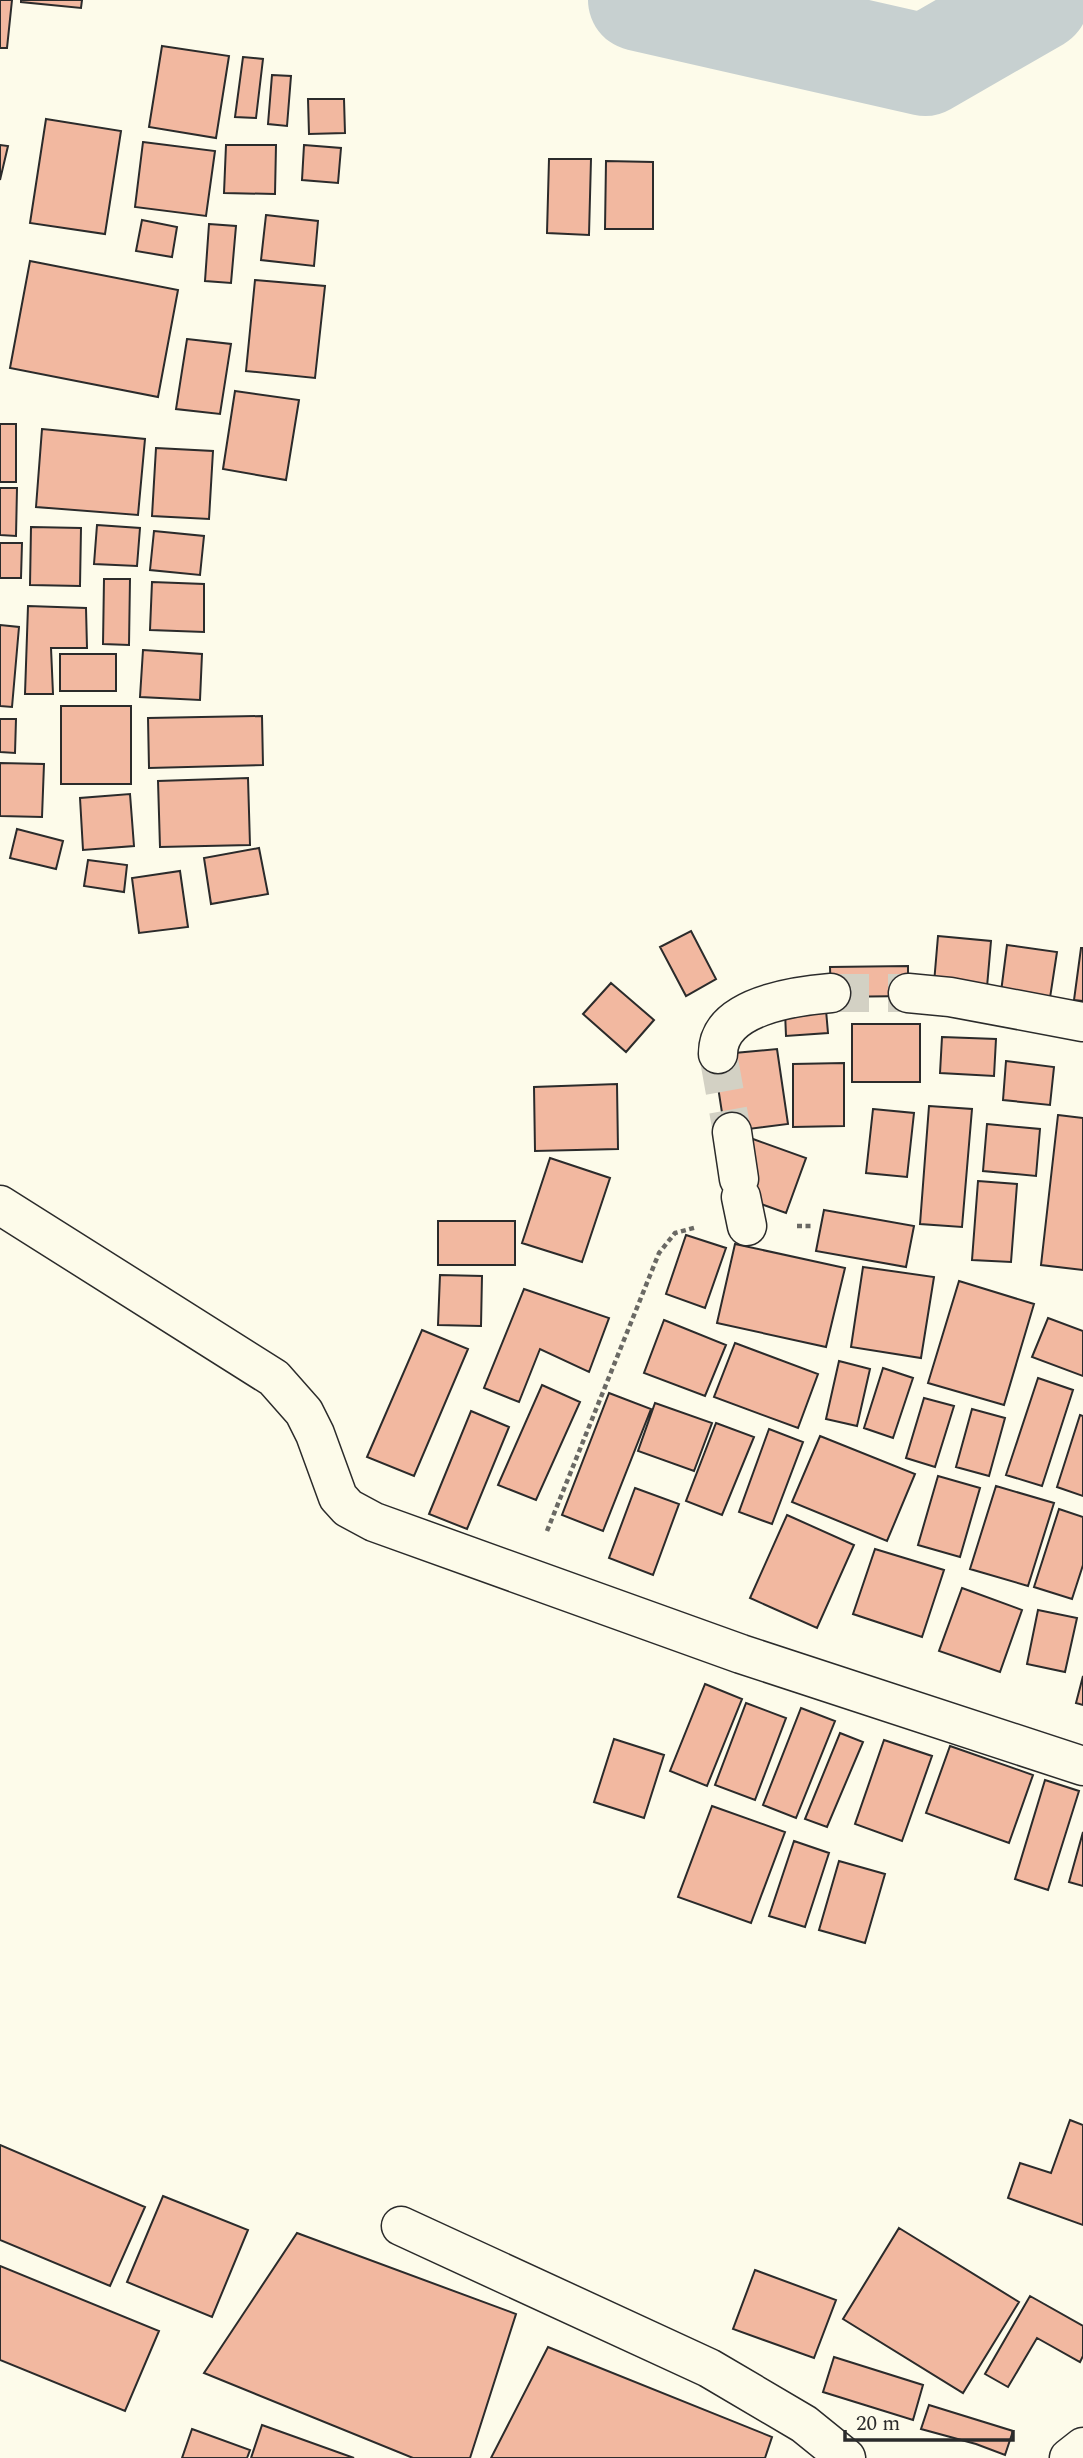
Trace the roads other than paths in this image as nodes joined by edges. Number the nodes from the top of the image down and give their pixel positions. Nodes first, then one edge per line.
1 (831, 993) tunnel mouth
2 (908, 993) tunnel mouth
3 (1083, 1022) edge
4 (718, 1054) tunnel mouth
5 (732, 1132) tunnel mouth
6 (742, 1201) road end
7 (0, 1205) edge
8 (1083, 1766) edge
9 (401, 2225) dead end
10 (1083, 2447) edge
11 (846, 2458) edge
12 (1069, 2458) edge

1 - 4 street
2 - 3 street
5 - 6 street
7 - 8 street
9 - 11 street
10 - 12 street

